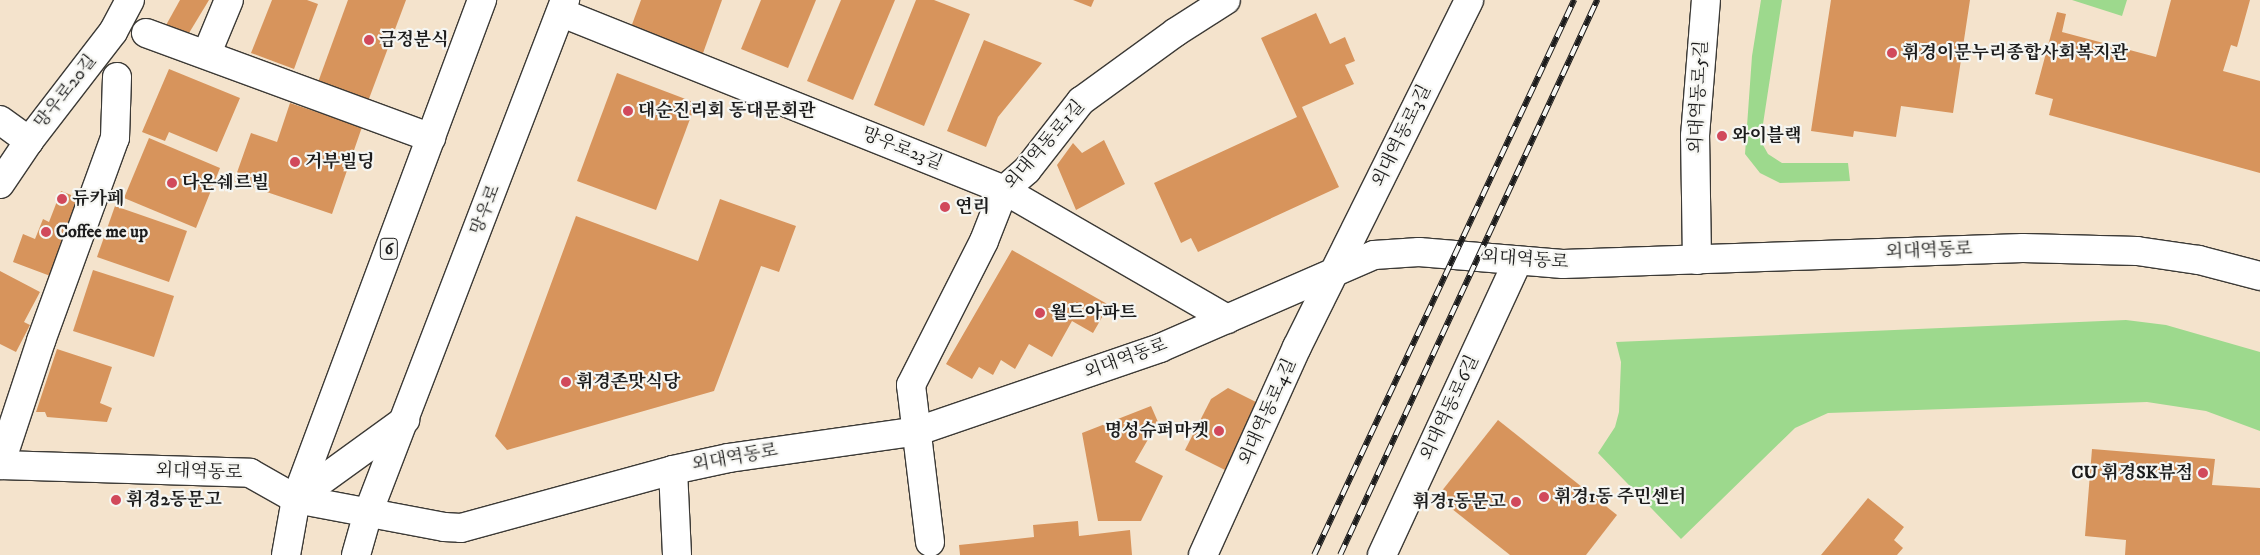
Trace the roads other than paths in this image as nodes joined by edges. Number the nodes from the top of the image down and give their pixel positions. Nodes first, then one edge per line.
1 (130, 0) edge
2 (229, 0) edge
3 (482, 0) edge
4 (1226, 0) edge
5 (1469, 0) edge
6 (1706, 0) edge
7 (564, 6) edge
8 (146, 33) dead end
9 (207, 53) junction
10 (117, 77) dead end
11 (0, 120) edge
12 (430, 138) junction
13 (28, 141) junction
14 (0, 184) edge
15 (1004, 190) junction
16 (1697, 260) junction
17 (1518, 261) junction
18 (1336, 272) junction
19 (2260, 276) edge
20 (1227, 319) junction
21 (405, 420) junction
22 (918, 431) junction
23 (0, 465) edge
24 (673, 470) junction
25 (296, 499) junction
26 (368, 513) junction
27 (930, 542) dead end
28 (286, 555) edge
29 (356, 555) edge
30 (677, 555) edge
31 (1203, 555) edge
32 (1382, 555) edge

1 - 13 street, 망우로20길
2 - 9 street
3 - 12 street, 6
4 - 15 street, 외대역동로1길
5 - 18 street, 외대역동로3길
6 - 16 street, 외대역동로5길
7 - 15 street, 망우로23길
7 - 21 street, 망우로
8 - 9 street
9 - 12 street
10 - 23 street, 외대역동로
11 - 13 street
12 - 25 street, 6
13 - 14 street, 망우로20길
15 - 20 street, 망우로23길
15 - 22 street, 외대역동로1길
16 - 17 street, 외대역동로
16 - 19 street, 외대역동로
17 - 18 street, 외대역동로
17 - 32 street, 외대역동로6길
18 - 20 street, 외대역동로
18 - 31 street, 외대역동로4길
20 - 22 street, 외대역동로
21 - 25 street
21 - 26 street, 망우로
22 - 24 street, 외대역동로
22 - 27 street, 외대역동로1길
23 - 25 street, 외대역동로
24 - 26 street, 외대역동로
24 - 30 street
25 - 26 street, 외대역동로
25 - 28 street, 6
26 - 29 street, 망우로

